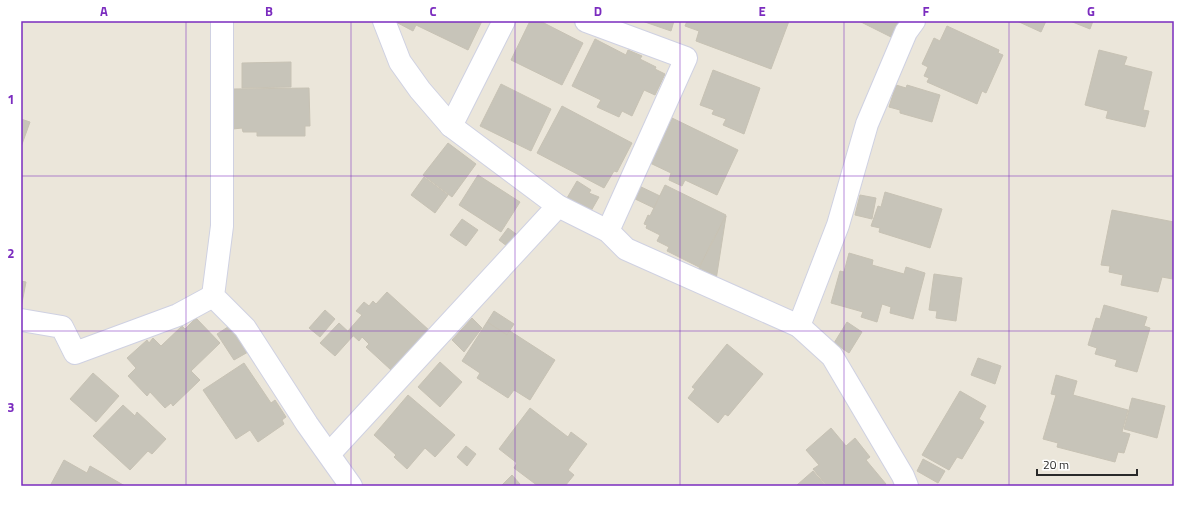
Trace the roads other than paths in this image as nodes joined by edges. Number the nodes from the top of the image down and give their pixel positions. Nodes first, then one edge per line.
1 (222, 21) edge
2 (384, 21) edge
3 (504, 21) edge
4 (586, 21) edge
5 (914, 21) edge
6 (451, 126) junction
7 (558, 206) junction
8 (608, 231) junction
9 (213, 296) junction
10 (21, 320) edge
11 (799, 326) junction
12 (329, 454) junction
13 (351, 486) edge
14 (907, 486) edge

1 - 9 street
2 - 6 street
3 - 6 street
4 - 8 street
5 - 11 street
6 - 7 street
7 - 8 street
7 - 12 street
8 - 11 street
9 - 10 street
9 - 12 street
11 - 14 street
12 - 13 street

